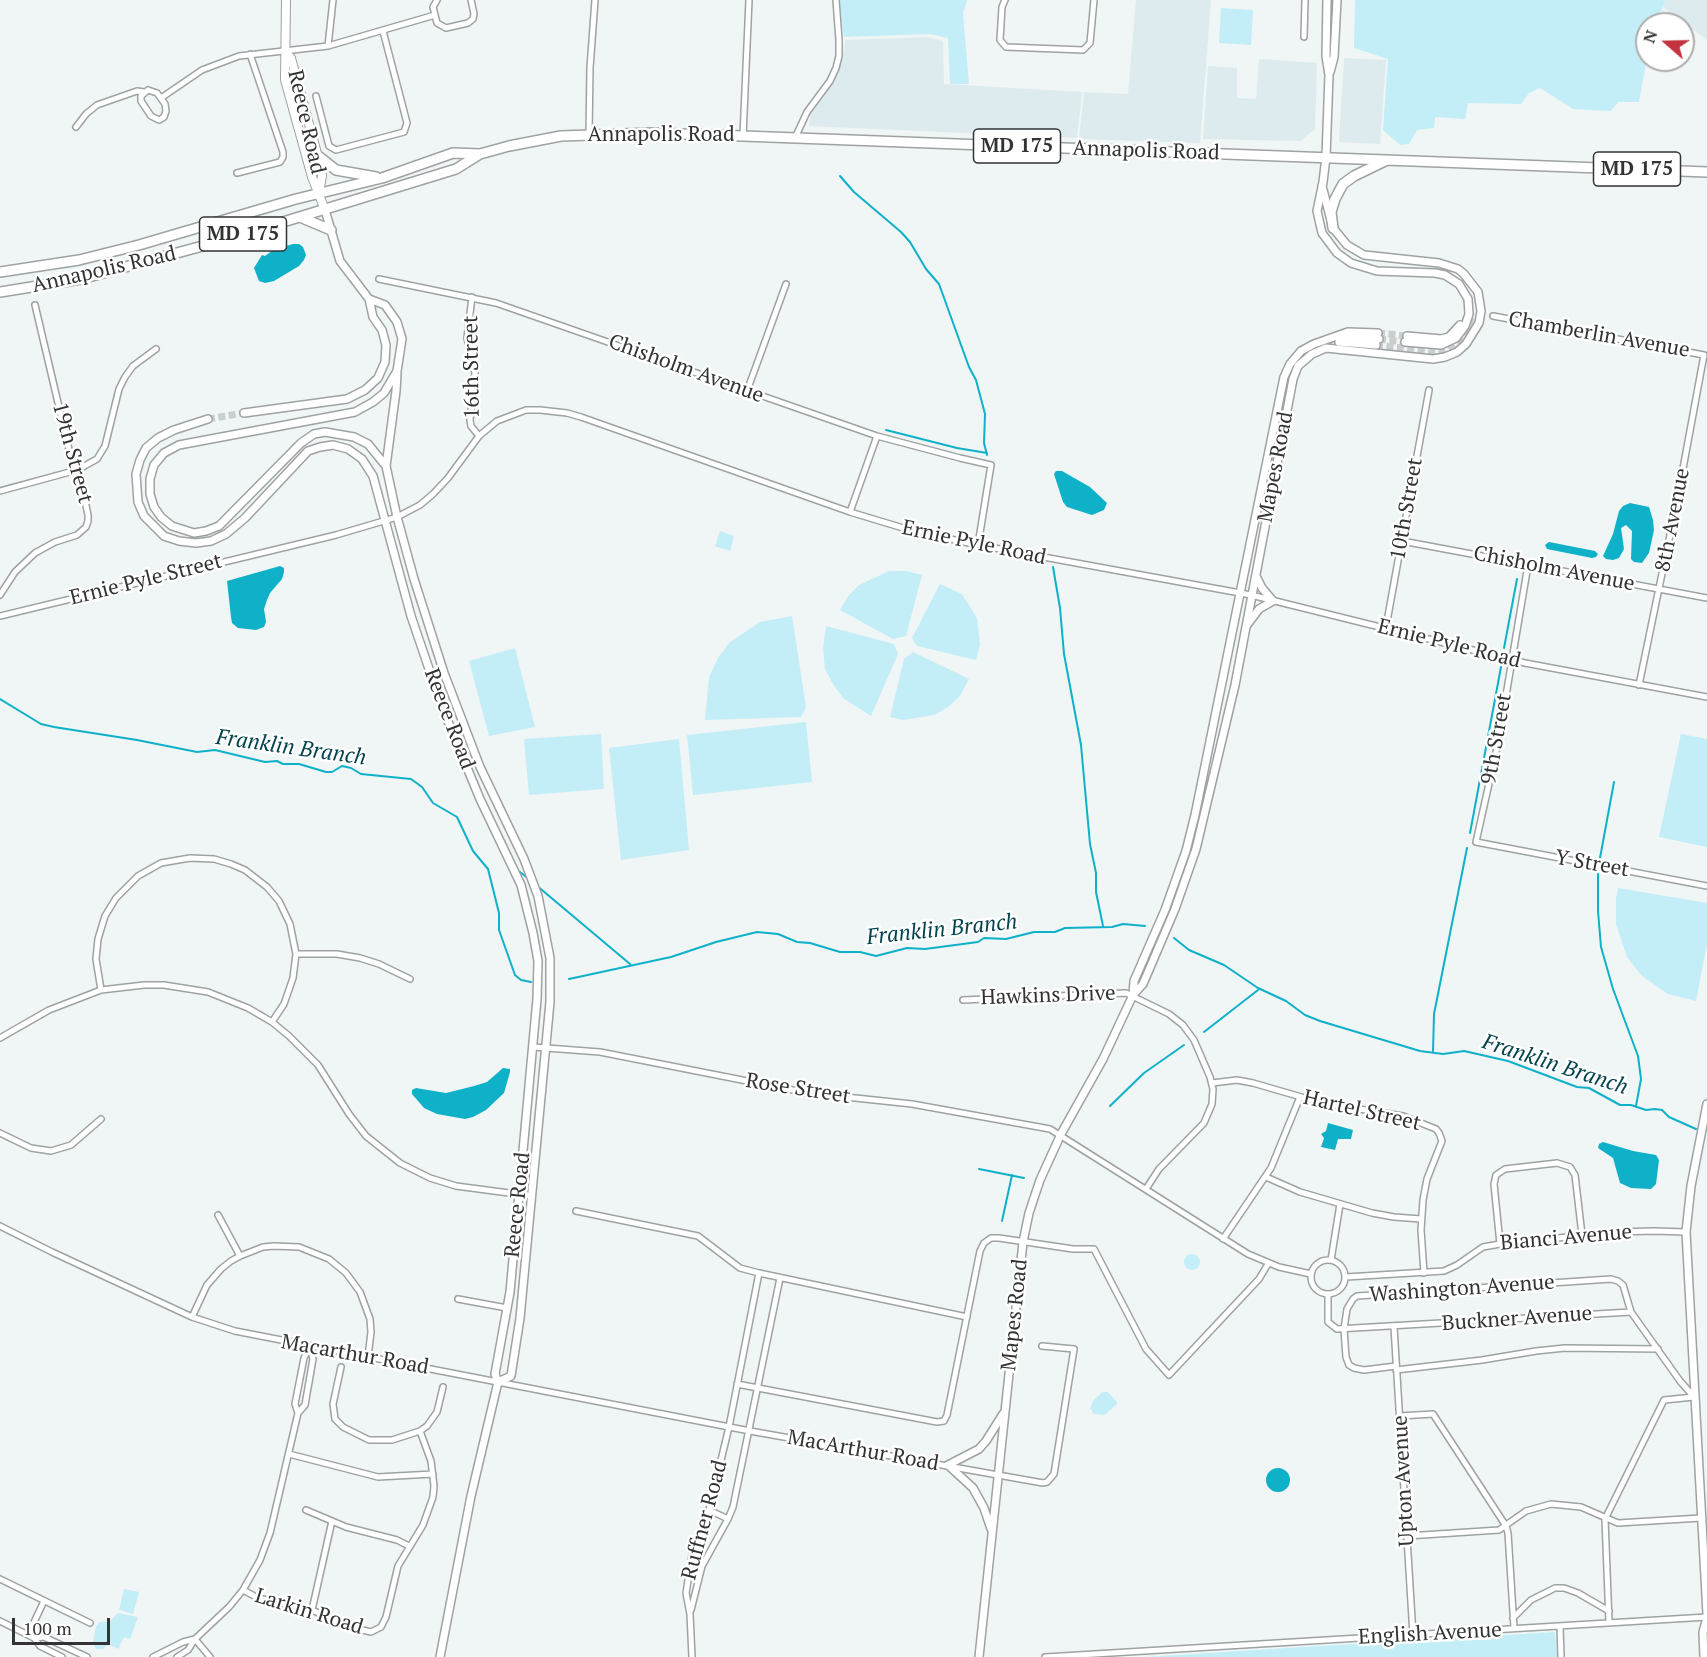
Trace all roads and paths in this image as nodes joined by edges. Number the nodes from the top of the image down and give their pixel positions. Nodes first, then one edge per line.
1 (286, 0) edge
2 (333, 0) edge
3 (437, 0) edge
4 (471, 0) edge
5 (595, 0) edge
6 (749, 0) edge
7 (836, 0) edge
8 (1005, 0) edge
9 (1094, 0) edge
10 (1305, 0) edge
11 (1327, 0) edge
12 (1337, 0) edge
13 (435, 15) junction
14 (383, 31) junction
15 (1304, 37) dead end
16 (328, 46) junction
17 (285, 51) junction
18 (250, 54) junction
19 (1329, 75) junction
20 (144, 92) junction
21 (316, 96) dead end
22 (161, 98) junction
23 (76, 128) dead end
24 (589, 134) junction
25 (743, 136) junction
26 (795, 138) junction
27 (317, 154) junction
28 (480, 154) junction
29 (1326, 157) junction
30 (1390, 159) junction
31 (1707, 172) edge
32 (237, 173) dead end
33 (382, 178) junction
34 (1322, 186) junction
35 (318, 195) junction
36 (325, 210) junction
37 (300, 217) junction
38 (1333, 228) junction
39 (331, 230) junction
40 (0, 272) edge
41 (379, 279) dead end
42 (786, 284) dead end
43 (0, 292) edge
44 (472, 297) junction
45 (369, 299) junction
46 (35, 305) dead end
47 (1493, 316) dead end
48 (1328, 339) junction
49 (1406, 339) tunnel mouth
50 (156, 349) dead end
51 (1704, 355) joint
52 (397, 371) junction
53 (1429, 390) dead end
54 (747, 391) junction
55 (244, 413) tunnel mouth
56 (208, 419) tunnel mouth
57 (479, 436) junction
58 (877, 436) junction
59 (386, 466) junction
60 (77, 470) junction
61 (0, 491) edge
62 (850, 512) junction
63 (397, 517) junction
64 (386, 521) junction
65 (1402, 541) junction
66 (292, 545) joint
67 (978, 545) junction
68 (1528, 565) junction
69 (1255, 574) junction
70 (1660, 589) junction
71 (1241, 593) junction
72 (0, 595) edge
73 (1251, 595) junction
74 (1707, 598) edge
75 (1273, 601) junction
76 (0, 616) edge
77 (1386, 627) junction
78 (1245, 628) junction
79 (1511, 659) junction
80 (1639, 685) junction
81 (1707, 697) edge
82 (1476, 842) joint
83 (1707, 886) edge
84 (296, 954) junction
85 (410, 979) dead end
86 (101, 990) junction
87 (1133, 995) junction
88 (963, 1000) dead end
89 (272, 1022) junction
90 (0, 1037) edge
91 (533, 1047) junction
92 (546, 1047) junction
93 (1212, 1083) junction
94 (1300, 1097) junction
95 (1707, 1104) edge
96 (101, 1119) dead end
97 (0, 1133) edge
98 (1061, 1134) junction
99 (1266, 1177) junction
100 (1146, 1189) junction
101 (519, 1195) junction
102 (532, 1196) junction
103 (1340, 1204) junction
104 (576, 1211) dead end
105 (218, 1215) dead end
106 (1421, 1219) junction
107 (0, 1226) edge
108 (1686, 1232) junction
109 (1582, 1235) junction
110 (1223, 1239) junction
111 (1023, 1242) junction
112 (1500, 1244) junction
113 (240, 1256) junction
114 (1331, 1260) junction
115 (1268, 1264) junction
116 (1424, 1273) junction
117 (759, 1274) junction
118 (1311, 1274) junction
119 (1346, 1277) junction
120 (780, 1278) junction
121 (1328, 1294) junction
122 (458, 1299) dead end
123 (507, 1308) junction
124 (1631, 1312) junction
125 (192, 1317) junction
126 (967, 1317) junction
127 (1394, 1327) junction
128 (1344, 1329) junction
129 (1042, 1346) dead end
130 (310, 1347) junction
131 (1658, 1349) junction
132 (368, 1357) junction
133 (340, 1367) dead end
134 (1396, 1368) junction
135 (498, 1382) junction
136 (737, 1384) junction
137 (443, 1387) dead end
138 (758, 1388) junction
139 (1694, 1397) junction
140 (1004, 1412) junction
141 (298, 1413) junction
142 (1400, 1416) junction
143 (729, 1427) junction
144 (420, 1431) junction
145 (750, 1431) junction
146 (289, 1454) junction
147 (948, 1466) junction
148 (433, 1474) junction
149 (998, 1474) junction
150 (306, 1510) dead end
151 (709, 1510) junction
152 (1701, 1518) junction
153 (729, 1519) junction
154 (1605, 1519) junction
155 (332, 1521) junction
156 (1506, 1526) junction
157 (992, 1532) junction
158 (1407, 1536) junction
159 (409, 1546) junction
160 (691, 1561) junction
161 (702, 1566) junction
162 (0, 1579) edge
163 (243, 1590) junction
164 (44, 1601) junction
165 (312, 1610) junction
166 (1609, 1611) junction
167 (690, 1614) junction
168 (1707, 1616) edge
169 (1513, 1618) junction
170 (0, 1622) edge
171 (1609, 1622) junction
172 (90, 1623) dead end
173 (1560, 1626) junction
174 (1514, 1629) junction
175 (1413, 1635) junction
176 (31, 1636) junction
177 (195, 1639) junction
178 (62, 1657) edge
179 (87, 1657) edge
180 (153, 1657) edge
181 (177, 1657) edge
182 (210, 1657) edge
183 (440, 1657) edge
184 (692, 1657) edge
185 (979, 1657) edge
186 (1045, 1657) edge
187 (1562, 1657) edge
188 (1704, 1657) edge

1 - 17 main road, Reece Road
2 - 16 street
3 - 13 street
4 - 13 street
5 - 24 street
6 - 25 street
7 - 26 street
8 - 9 street
10 - 15 street
11 - 19 street
12 - 19 street
13 - 14 street
14 - 16 street
14 - 21 street
16 - 17 street
17 - 18 street
17 - 27 main road, Reece Road
17 - 35 main road, Reece Road
18 - 22 street
18 - 32 street
19 - 29 street
20 - 22 street
20 - 22 street
20 - 23 street
24 - 25 main road, Annapolis Road / MD 175
24 - 28 main road, Annapolis Road / MD 175
25 - 26 main road, Annapolis Road / MD 175
26 - 29 main road, Annapolis Road / MD 175
27 - 33 main road
27 - 35 main road, Reece Road
28 - 33 main road, Annapolis Road / MD 175
28 - 36 main road, Annapolis Road / MD 175
29 - 30 main road, Annapolis Road / MD 175
29 - 34 street
30 - 31 main road, Annapolis Road / MD 175
30 - 38 main road
33 - 35 main road, Annapolis Road / MD 175
34 - 38 street
34 - 49 street
35 - 36 main road, Reece Road
35 - 40 main road, Annapolis Road / MD 175
36 - 37 main road, Annapolis Road / MD 175
36 - 39 street, Reece Road
37 - 39 main road
37 - 43 main road, Annapolis Road / MD 175
38 - 69 street, Mapes Road
39 - 45 street, Reece Road
41 - 44 street, Chisholm Avenue
42 - 54 street
44 - 54 street, Chisholm Avenue
44 - 57 street, 16th Street
45 - 52 street, Reece Road
45 - 55 street, Reece Road
46 - 60 street, 19th Street
47 - 51 street, Chamberlin Avenue
48 - 48 street, Mapes Road
48 - 71 street, Mapes Road
50 - 60 street
51 - 70 street, 8th Avenue
52 - 59 street, Reece Road
52 - 59 street, Reece Road
53 - 65 street, 10th Street
54 - 58 street, Chisholm Avenue
56 - 64 street, Reece Road
57 - 62 street, Ernie Pyle Road
57 - 63 street, Ernie Pyle Road
58 - 62 street
58 - 67 street, Chisholm Avenue
59 - 63 street, Reece Road
60 - 61 street
60 - 72 street, 19th Street
62 - 67 street, Ernie Pyle Road
63 - 64 street, Ernie Pyle Road
63 - 92 street, Reece Road
64 - 66 street, Ernie Pyle Road
64 - 91 street, Reece Road
65 - 68 street, Chisholm Avenue
65 - 77 street, 10th Street
66 - 76 street, Ernie Pyle Street
67 - 71 street, Ernie Pyle Road
68 - 70 street, Chisholm Avenue
68 - 79 street, 9th Street
69 - 73 street, Mapes Road
69 - 75 street
70 - 74 street, Chisholm Avenue
70 - 80 street, 8th Avenue
71 - 73 street, Ernie Pyle Road
71 - 87 street, Mapes Road
73 - 75 street, Ernie Pyle Road
73 - 78 street, Mapes Road
75 - 77 street, Ernie Pyle Road
75 - 78 street
77 - 79 street, Ernie Pyle Road
78 - 87 street, Mapes Road
79 - 80 street, Ernie Pyle Road
79 - 82 street, 9th Street
80 - 81 street, Ernie Pyle Road
82 - 83 street, Y Street
84 - 85 street
84 - 86 street
84 - 89 street
86 - 89 street
86 - 90 street
87 - 88 street, Hawkins Drive
87 - 93 street
87 - 98 street, Mapes Road
89 - 101 street
91 - 92 street, Rose Street
91 - 101 street, Reece Road
92 - 98 street, Rose Street
92 - 102 street, Reece Road
93 - 94 street, Hartel Street
93 - 100 street
94 - 99 street
94 - 106 street, Hartel Street
95 - 108 street
96 - 97 street
98 - 100 street
98 - 111 street, Mapes Road
99 - 103 street
99 - 110 street
100 - 110 street
101 - 102 street
101 - 123 street, Reece Road
102 - 135 street, Reece Road
103 - 106 street
103 - 114 street
104 - 117 street
105 - 113 street
106 - 116 street, Hartel Street
107 - 125 street, Macarthur Road
108 - 109 street, Bianci Avenue
108 - 139 street
109 - 112 street, Bianci Avenue
109 - 112 street
110 - 115 street
111 - 115 street
111 - 126 street
111 - 140 street, Mapes Road
112 - 116 street, Bianci Avenue
113 - 125 street
113 - 132 street
114 - 118 street
114 - 119 street
115 - 118 street
116 - 119 street, Bianci Avenue
117 - 120 street
117 - 136 street, Ruffner Road
118 - 121 street
119 - 121 street
120 - 126 street
120 - 138 street, Ruffner Road
121 - 128 street
122 - 123 street
123 - 135 street, Reece Road
124 - 127 street, Buckner Avenue
124 - 128 street, Washington Avenue
124 - 131 street
125 - 130 street, Macarthur Road
126 - 138 street
127 - 128 street, Buckner Avenue
127 - 134 street, Upton Avenue
128 - 134 street, Washington Avenue
129 - 149 street, MacArthur Road
130 - 132 street, Macarthur Road
130 - 141 street
130 - 141 street
131 - 134 street, Washington Avenue
131 - 139 street
132 - 135 street, Macarthur Road
133 - 144 street
134 - 142 street, Upton Avenue
135 - 143 street, Macarthur Road
135 - 183 street, Reece Road
136 - 138 street
136 - 143 street, Ruffner Road
137 - 144 street
138 - 145 street, Ruffner Road
139 - 152 street
139 - 154 street
140 - 147 street
140 - 149 street, Mapes Road
141 - 146 street
142 - 156 street
142 - 158 street, Upton Avenue
143 - 145 street, MacArthur Road
143 - 151 street, Ruffner Road
144 - 148 street, Larkin Road
145 - 147 street, MacArthur Road
145 - 153 street, Ruffner Road
146 - 148 street
146 - 163 street
147 - 149 street, MacArthur Road
147 - 157 street
148 - 159 street, Larkin Road
149 - 157 street, Mapes Road
150 - 155 street
151 - 153 street
151 - 160 street, Ruffner Road
152 - 154 street
152 - 168 street
153 - 161 street, Ruffner Road
154 - 156 street
154 - 166 street
155 - 159 street
155 - 165 street
156 - 158 street
156 - 169 street
157 - 185 street, Mapes Road
158 - 175 street, Upton Avenue
159 - 165 street, Larkin Road
160 - 161 street
160 - 167 street, Ruffner Road
161 - 167 street, Ruffner Road
162 - 164 street
163 - 165 street, Larkin Road
163 - 177 street
164 - 172 street
164 - 176 street
166 - 169 street
166 - 171 street
167 - 184 street, Ruffner Road
168 - 171 street, English Avenue
168 - 188 street
169 - 174 street
170 - 176 street
171 - 173 street, English Avenue
173 - 174 street, English Avenue
173 - 187 street
174 - 175 street, English Avenue
175 - 186 street, English Avenue
176 - 178 street
176 - 179 street
177 - 180 street
177 - 181 street
177 - 182 street

